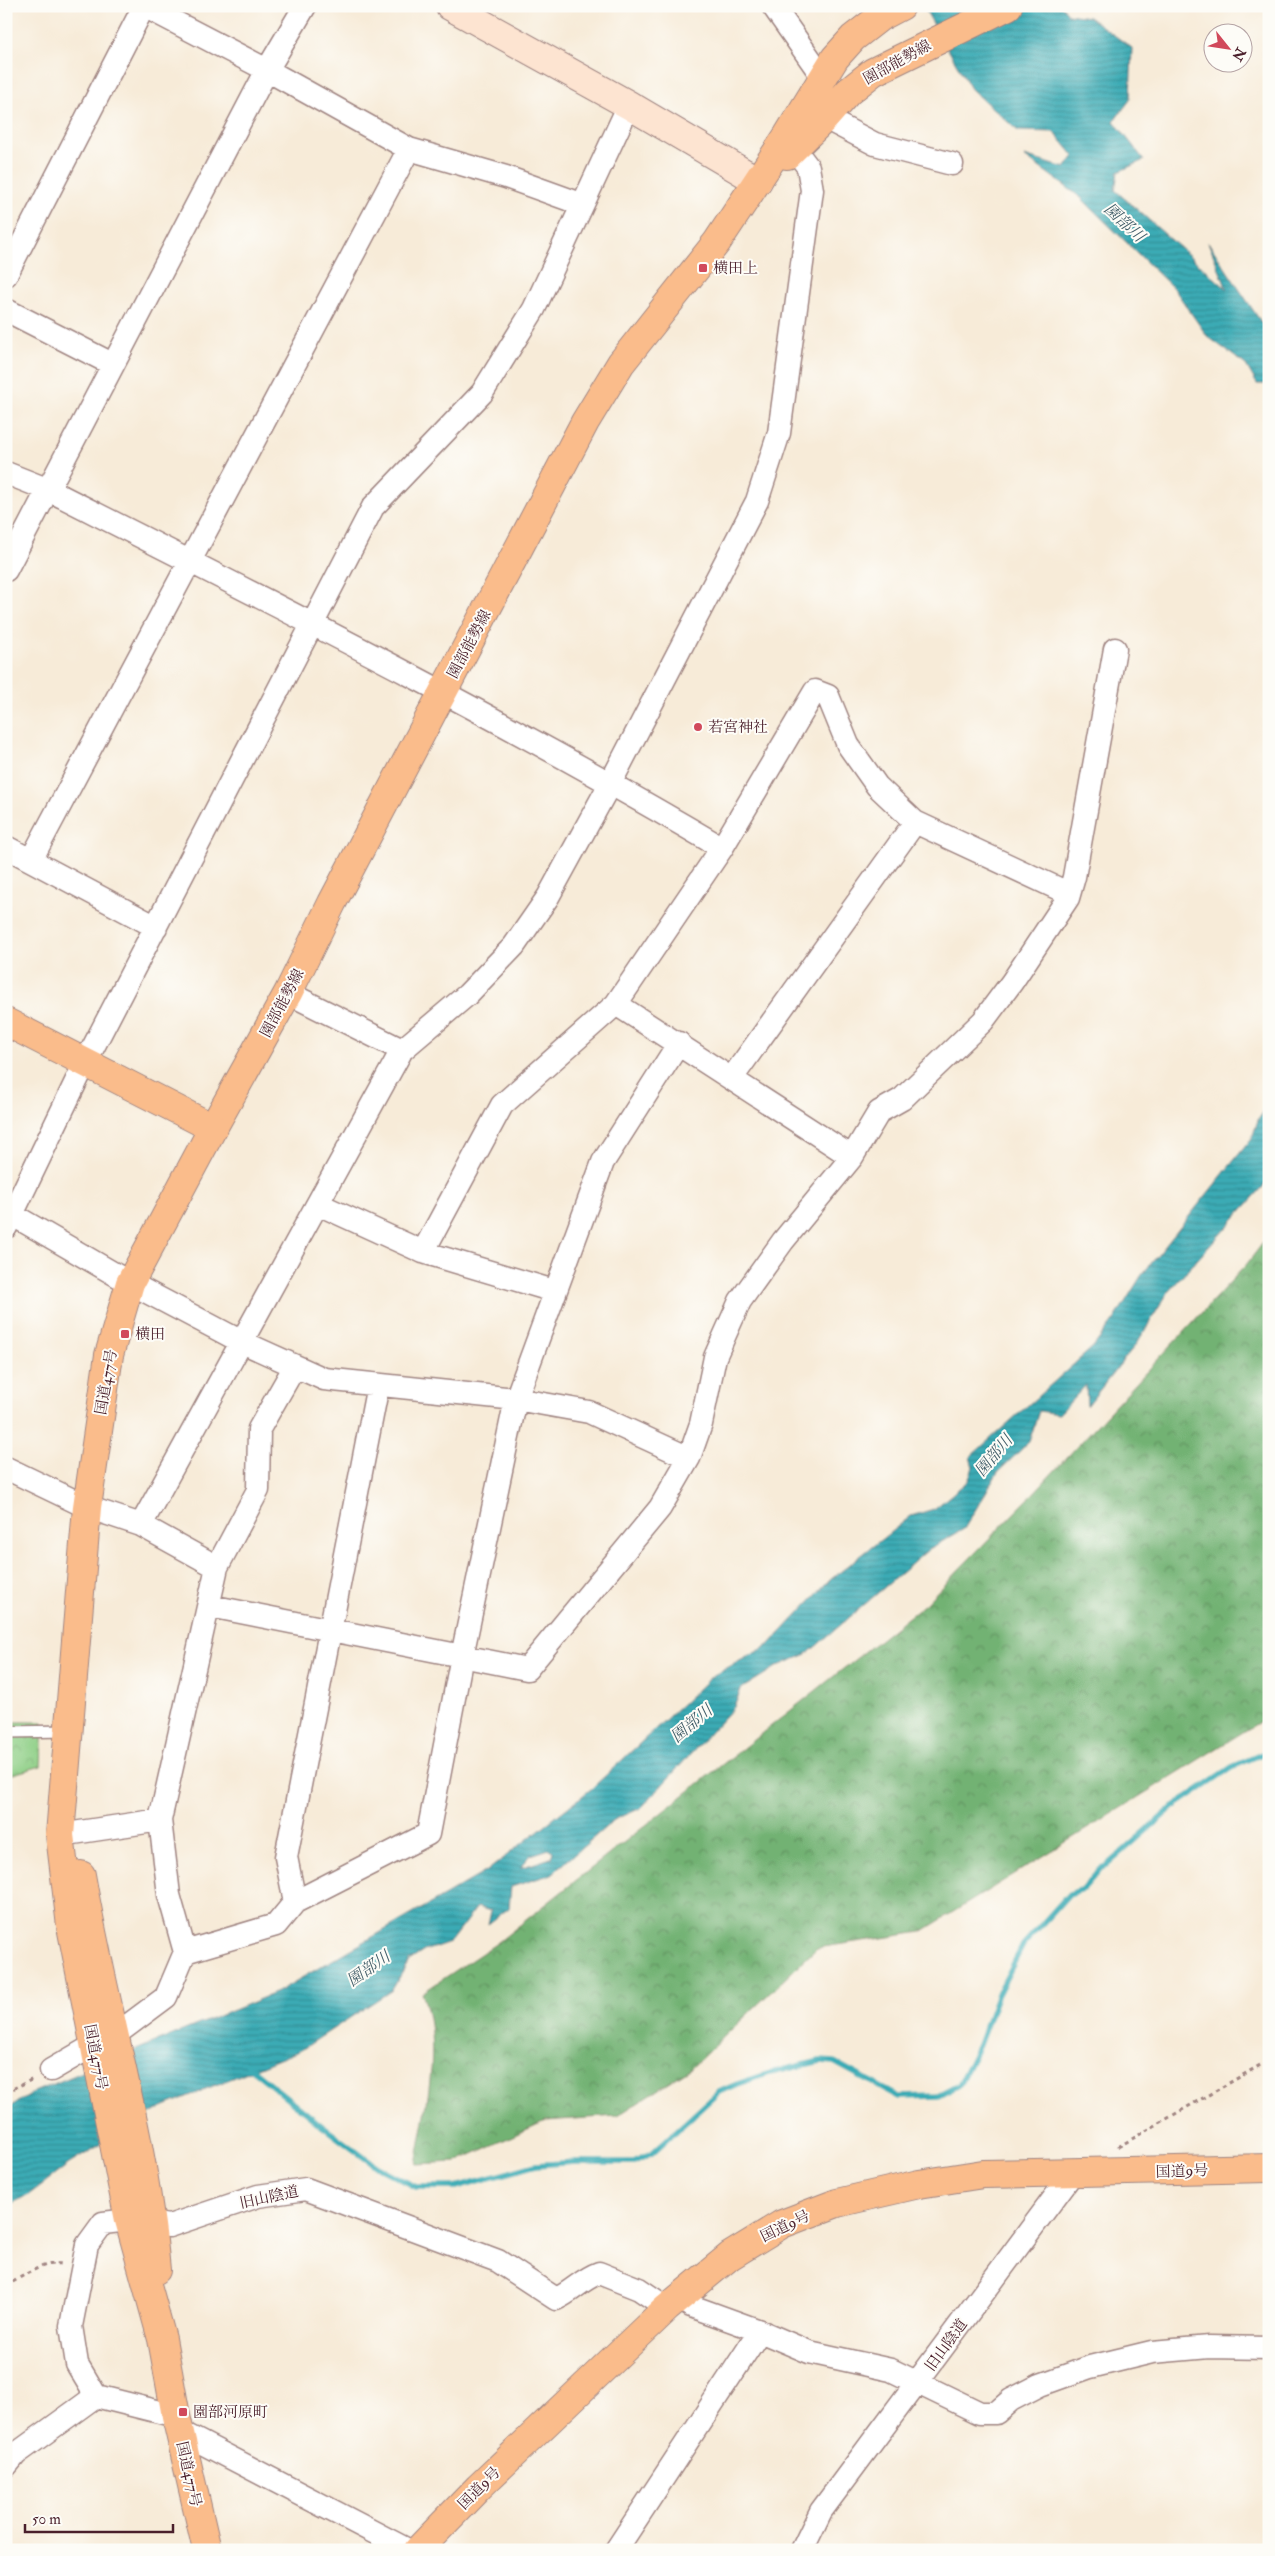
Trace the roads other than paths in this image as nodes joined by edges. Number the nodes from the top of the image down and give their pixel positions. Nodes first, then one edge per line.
1 (144, 6) edge
2 (305, 6) edge
3 (450, 6) edge
4 (772, 6) edge
5 (1008, 6) edge
6 (891, 12) edge
7 (268, 70) junction
8 (822, 76) junction
9 (629, 105) junction
10 (825, 118) junction
11 (791, 142) junction
12 (409, 149) junction
13 (952, 164) dead end
14 (758, 181) junction
15 (581, 204) junction
16 (6, 275) edge
17 (6, 310) edge
18 (112, 364) junction
19 (6, 473) edge
20 (49, 490) junction
21 (189, 561) junction
22 (6, 570) edge
23 (313, 624) junction
24 (1115, 649) dead end
25 (443, 694) junction
26 (611, 782) junction
27 (915, 822) junction
28 (6, 846) edge
29 (722, 848) junction
30 (31, 860) junction
31 (1068, 898) junction
32 (156, 927) junction
33 (288, 993) junction
34 (616, 1004) junction
35 (6, 1022) edge
36 (679, 1043) junction
37 (402, 1050) junction
38 (86, 1062) junction
39 (732, 1078) junction
40 (213, 1128) junction
41 (852, 1157) junction
42 (318, 1204) junction
43 (8, 1217) edge
44 (423, 1252) junction
45 (130, 1283) junction
46 (554, 1291) junction
47 (240, 1341) junction
48 (295, 1366) junction
49 (378, 1385) junction
50 (516, 1399) junction
51 (688, 1458) junction
52 (6, 1468) edge
53 (87, 1507) junction
54 (141, 1525) junction
55 (217, 1567) junction
56 (210, 1606) junction
57 (330, 1630) junction
58 (462, 1656) junction
59 (69, 1731) junction
60 (6, 1732) edge
61 (160, 1820) junction
62 (67, 1834) junction
63 (295, 1902) junction
64 (184, 1952) junction
65 (105, 2046) junction
66 (51, 2070) road end
67 (1269, 2168) edge
68 (1072, 2174) junction
69 (140, 2222) junction
70 (673, 2303) junction
71 (760, 2331) junction
72 (1269, 2348) edge
73 (918, 2383) junction
74 (96, 2396) junction
75 (178, 2423) junction
76 (6, 2466) edge
77 (207, 2550) edge
78 (408, 2550) edge
79 (418, 2550) edge
80 (616, 2550) edge
81 (802, 2550) edge

1 - 7 street
1 - 16 street
2 - 7 street
3 - 9 street
4 - 8 street
5 - 10 main road, 園部能勢線
6 - 8 main road, 園部能勢線
7 - 12 street
7 - 18 street
8 - 11 main road, 園部能勢線
9 - 14 street
9 - 15 street
10 - 11 main road, 園部能勢線
10 - 13 street
11 - 14 main road, 園部能勢線
11 - 26 street
12 - 15 street
12 - 21 street
14 - 25 main road, 園部能勢線
15 - 23 street
17 - 18 street
18 - 20 street
19 - 20 street
20 - 21 street
20 - 22 street
21 - 23 street
21 - 30 street
23 - 25 street
23 - 32 street
24 - 31 street
25 - 26 street
25 - 33 main road, 園部能勢線
26 - 29 street
26 - 37 street
27 - 29 street
27 - 31 street
27 - 39 street
28 - 30 street
29 - 34 street
30 - 32 street
31 - 41 street
32 - 38 street
33 - 37 street
33 - 40 main road, 園部能勢線
34 - 36 street
34 - 44 street
35 - 38 main road
36 - 39 street
36 - 46 street
37 - 42 street
38 - 40 main road
38 - 43 street
39 - 41 street
40 - 45 main road, 国道477号
41 - 51 street
42 - 44 street
42 - 47 street
43 - 45 street
44 - 46 street
45 - 47 street
45 - 53 main road, 国道477号
46 - 50 street
47 - 48 street
47 - 54 street
48 - 49 street
48 - 55 street
49 - 50 street
49 - 57 street
50 - 51 street
50 - 58 street
51 - 58 street
52 - 53 street
53 - 54 street
53 - 59 main road, 国道477号
54 - 55 street
55 - 56 street
56 - 57 street
56 - 61 street
57 - 58 street
57 - 63 street
58 - 63 street
59 - 60 lane
59 - 62 main road, 国道477号
61 - 62 street
61 - 64 street
62 - 65 main road, 国道477号
63 - 64 street
64 - 65 street
65 - 66 street
65 - 69 main road, 国道477号
67 - 68 main road, 国道9号
68 - 70 main road, 国道9号
68 - 73 street, 旧山陰道
69 - 70 street, 旧山陰道
69 - 74 street, 旧山陰道
69 - 75 main road, 国道477号
70 - 71 street, 旧山陰道
70 - 79 main road, 国道9号
71 - 73 street, 旧山陰道
71 - 80 street
72 - 73 street
73 - 81 street
74 - 75 street
74 - 76 street
75 - 77 main road, 国道477号
75 - 78 street

